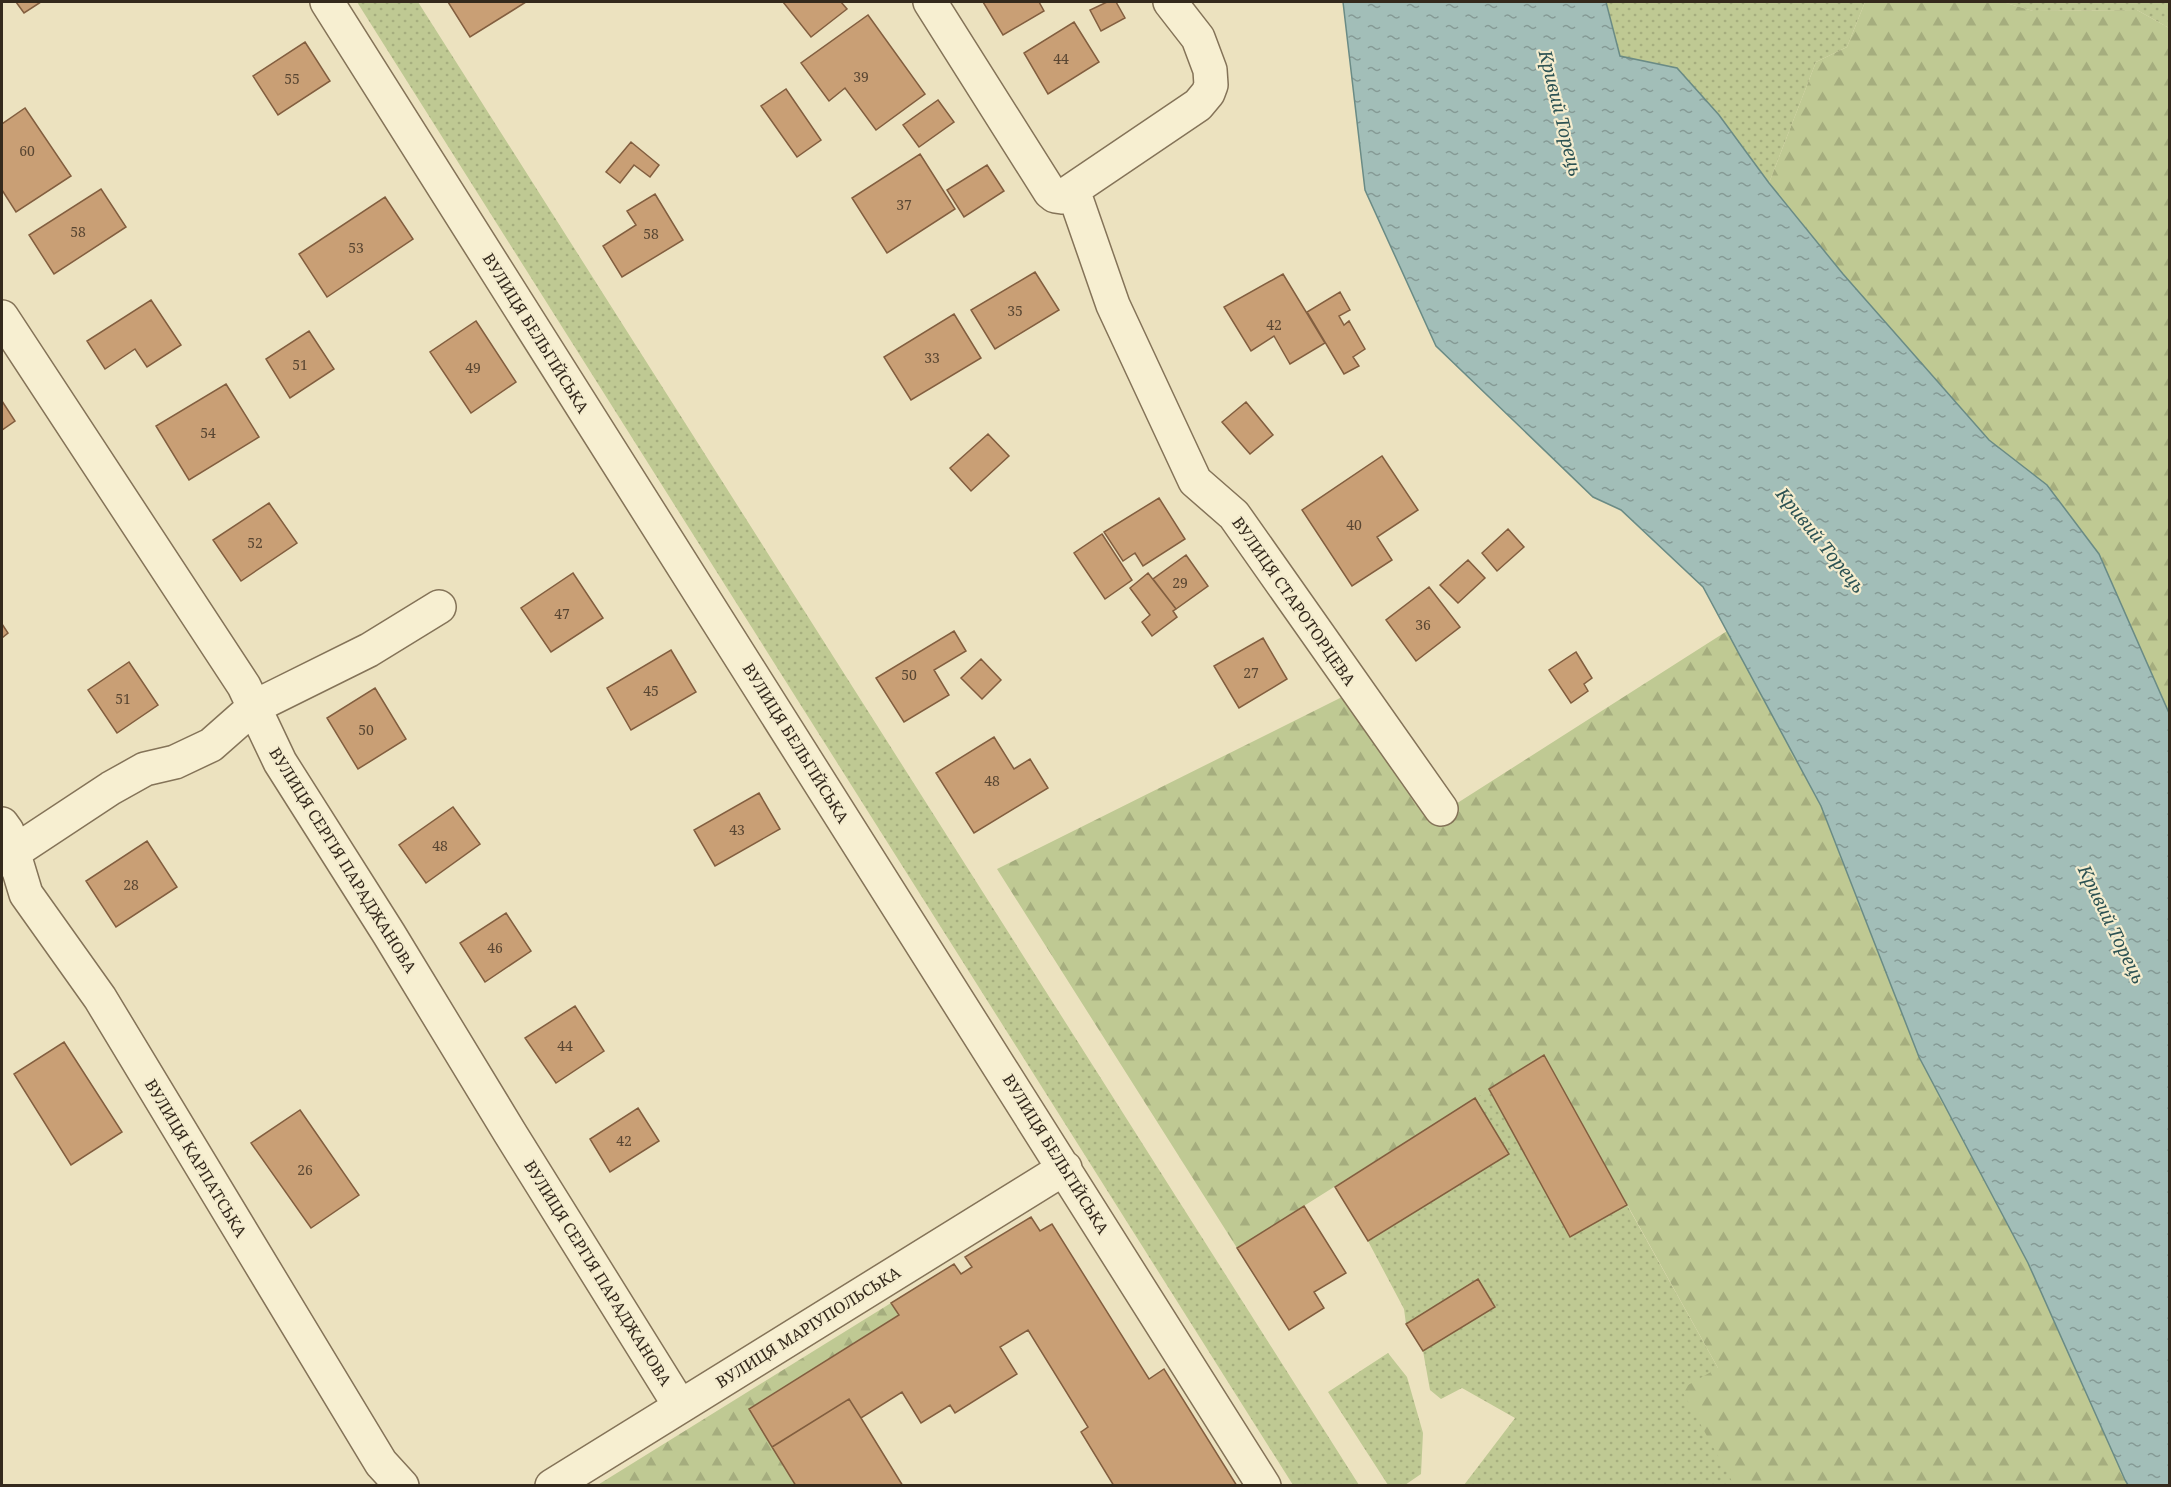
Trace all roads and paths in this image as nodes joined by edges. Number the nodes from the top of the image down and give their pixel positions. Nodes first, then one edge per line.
1 (327, 2) edge
2 (930, 2) edge
3 (1170, 2) edge
4 (1064, 193) junction
5 (2, 317) edge
6 (439, 607) dead end
7 (254, 707) junction
8 (1442, 809) dead end
9 (6, 845) edge
10 (1065, 1168) junction
11 (680, 1406) junction
12 (402, 1485) edge
13 (552, 1485) edge
14 (1264, 1485) edge

1 - 10 street, ВУЛИЦЯ БЕЛЬГІЙСЬКА
2 - 4 street, ВУЛИЦЯ СТАРОТОРЦЕВА
3 - 4 street
4 - 8 street, ВУЛИЦЯ СТАРОТОРЦЕВА
5 - 7 street, ВУЛИЦЯ СЕРГІЯ ПАРАДЖАНОВА
6 - 7 street
7 - 9 street
7 - 11 street, ВУЛИЦЯ СЕРГІЯ ПАРАДЖАНОВА
9 - 12 street, ВУЛИЦЯ КАРПАТСЬКА
10 - 11 street, ВУЛИЦЯ МАРІУПОЛЬСЬКА
10 - 14 street, ВУЛИЦЯ БЕЛЬГІЙСЬКА
11 - 13 street, ВУЛИЦЯ МАРІУПОЛЬСЬКА

